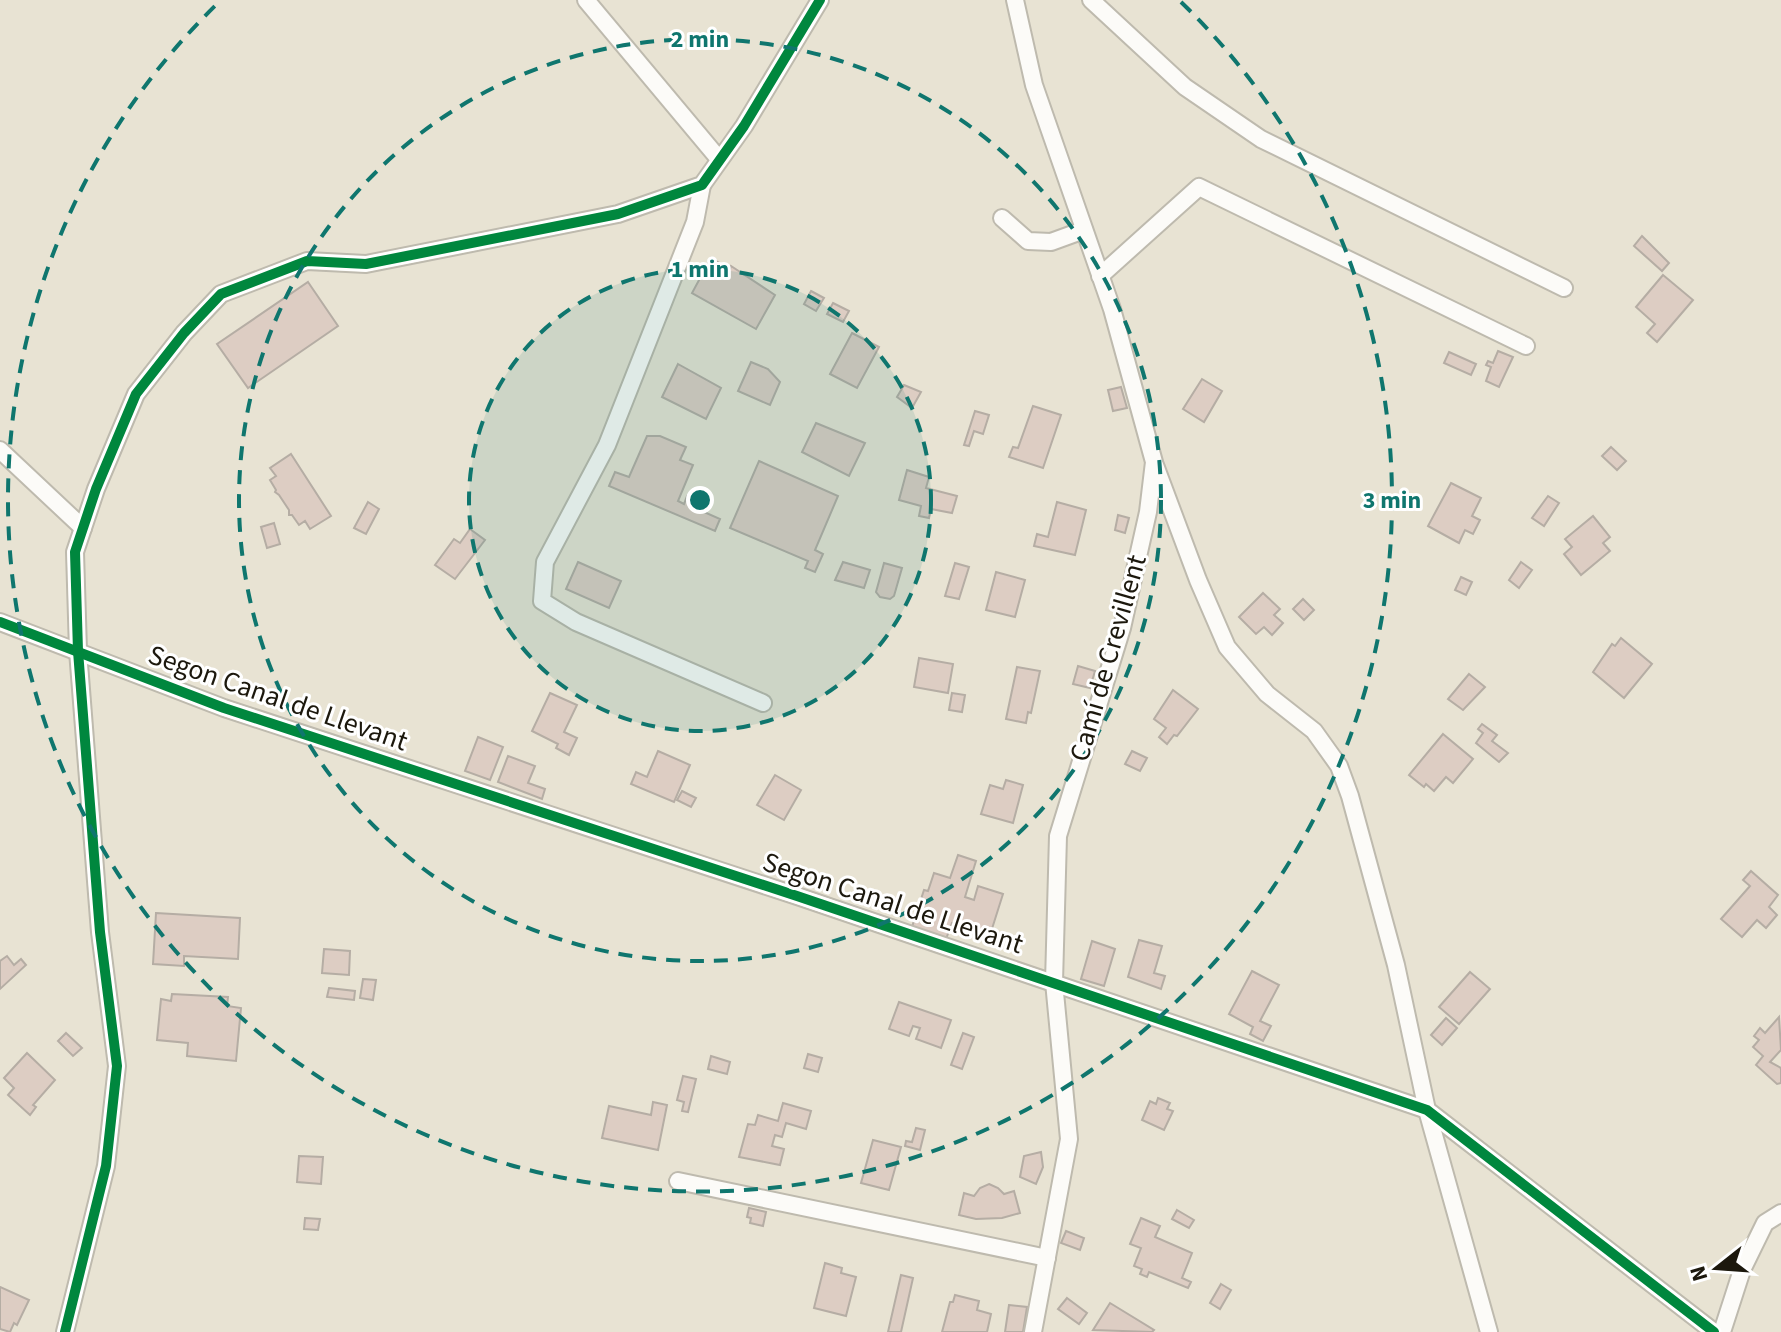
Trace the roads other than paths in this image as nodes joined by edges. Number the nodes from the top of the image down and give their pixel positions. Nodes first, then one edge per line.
1 (586, 0) edge
2 (1015, 0) edge
3 (1091, 0) edge
4 (815, 2) edge
5 (719, 159) junction
6 (702, 185) junction
7 (1002, 218) dead end
8 (1084, 230) junction
9 (1100, 276) junction
10 (1564, 288) dead end
11 (1526, 346) dead end
12 (0, 450) edge
13 (1154, 462) junction
14 (83, 528) junction
15 (0, 622) edge
16 (78, 651) junction
17 (763, 703) dead end
18 (1054, 982) junction
19 (1427, 1110) junction
20 (678, 1181) dead end
21 (1781, 1213) edge
22 (1047, 1258) junction
23 (65, 1332) edge
24 (1033, 1332) edge
25 (1489, 1332) edge
26 (1714, 1332) edge
27 (1722, 1332) edge

1 - 5 street
2 - 8 street, Camí de Crevillent
3 - 10 street
4 - 5 street
5 - 6 street
6 - 14 street
6 - 17 street
7 - 8 street
8 - 9 street, Camí de Crevillent
9 - 11 street
9 - 13 street, Camí de Crevillent
12 - 14 street
13 - 18 street, Camí de Crevillent
13 - 19 street
14 - 16 street
15 - 16 street, Segon Canal de Llevant
16 - 18 street, Segon Canal de Llevant
16 - 23 street
18 - 19 street, Segon Canal de Llevant
18 - 22 street, Camí de Crevillent
19 - 25 street
19 - 26 street, Segon Canal de Llevant
20 - 22 street
21 - 27 street
22 - 24 street, Camí de Crevillent

